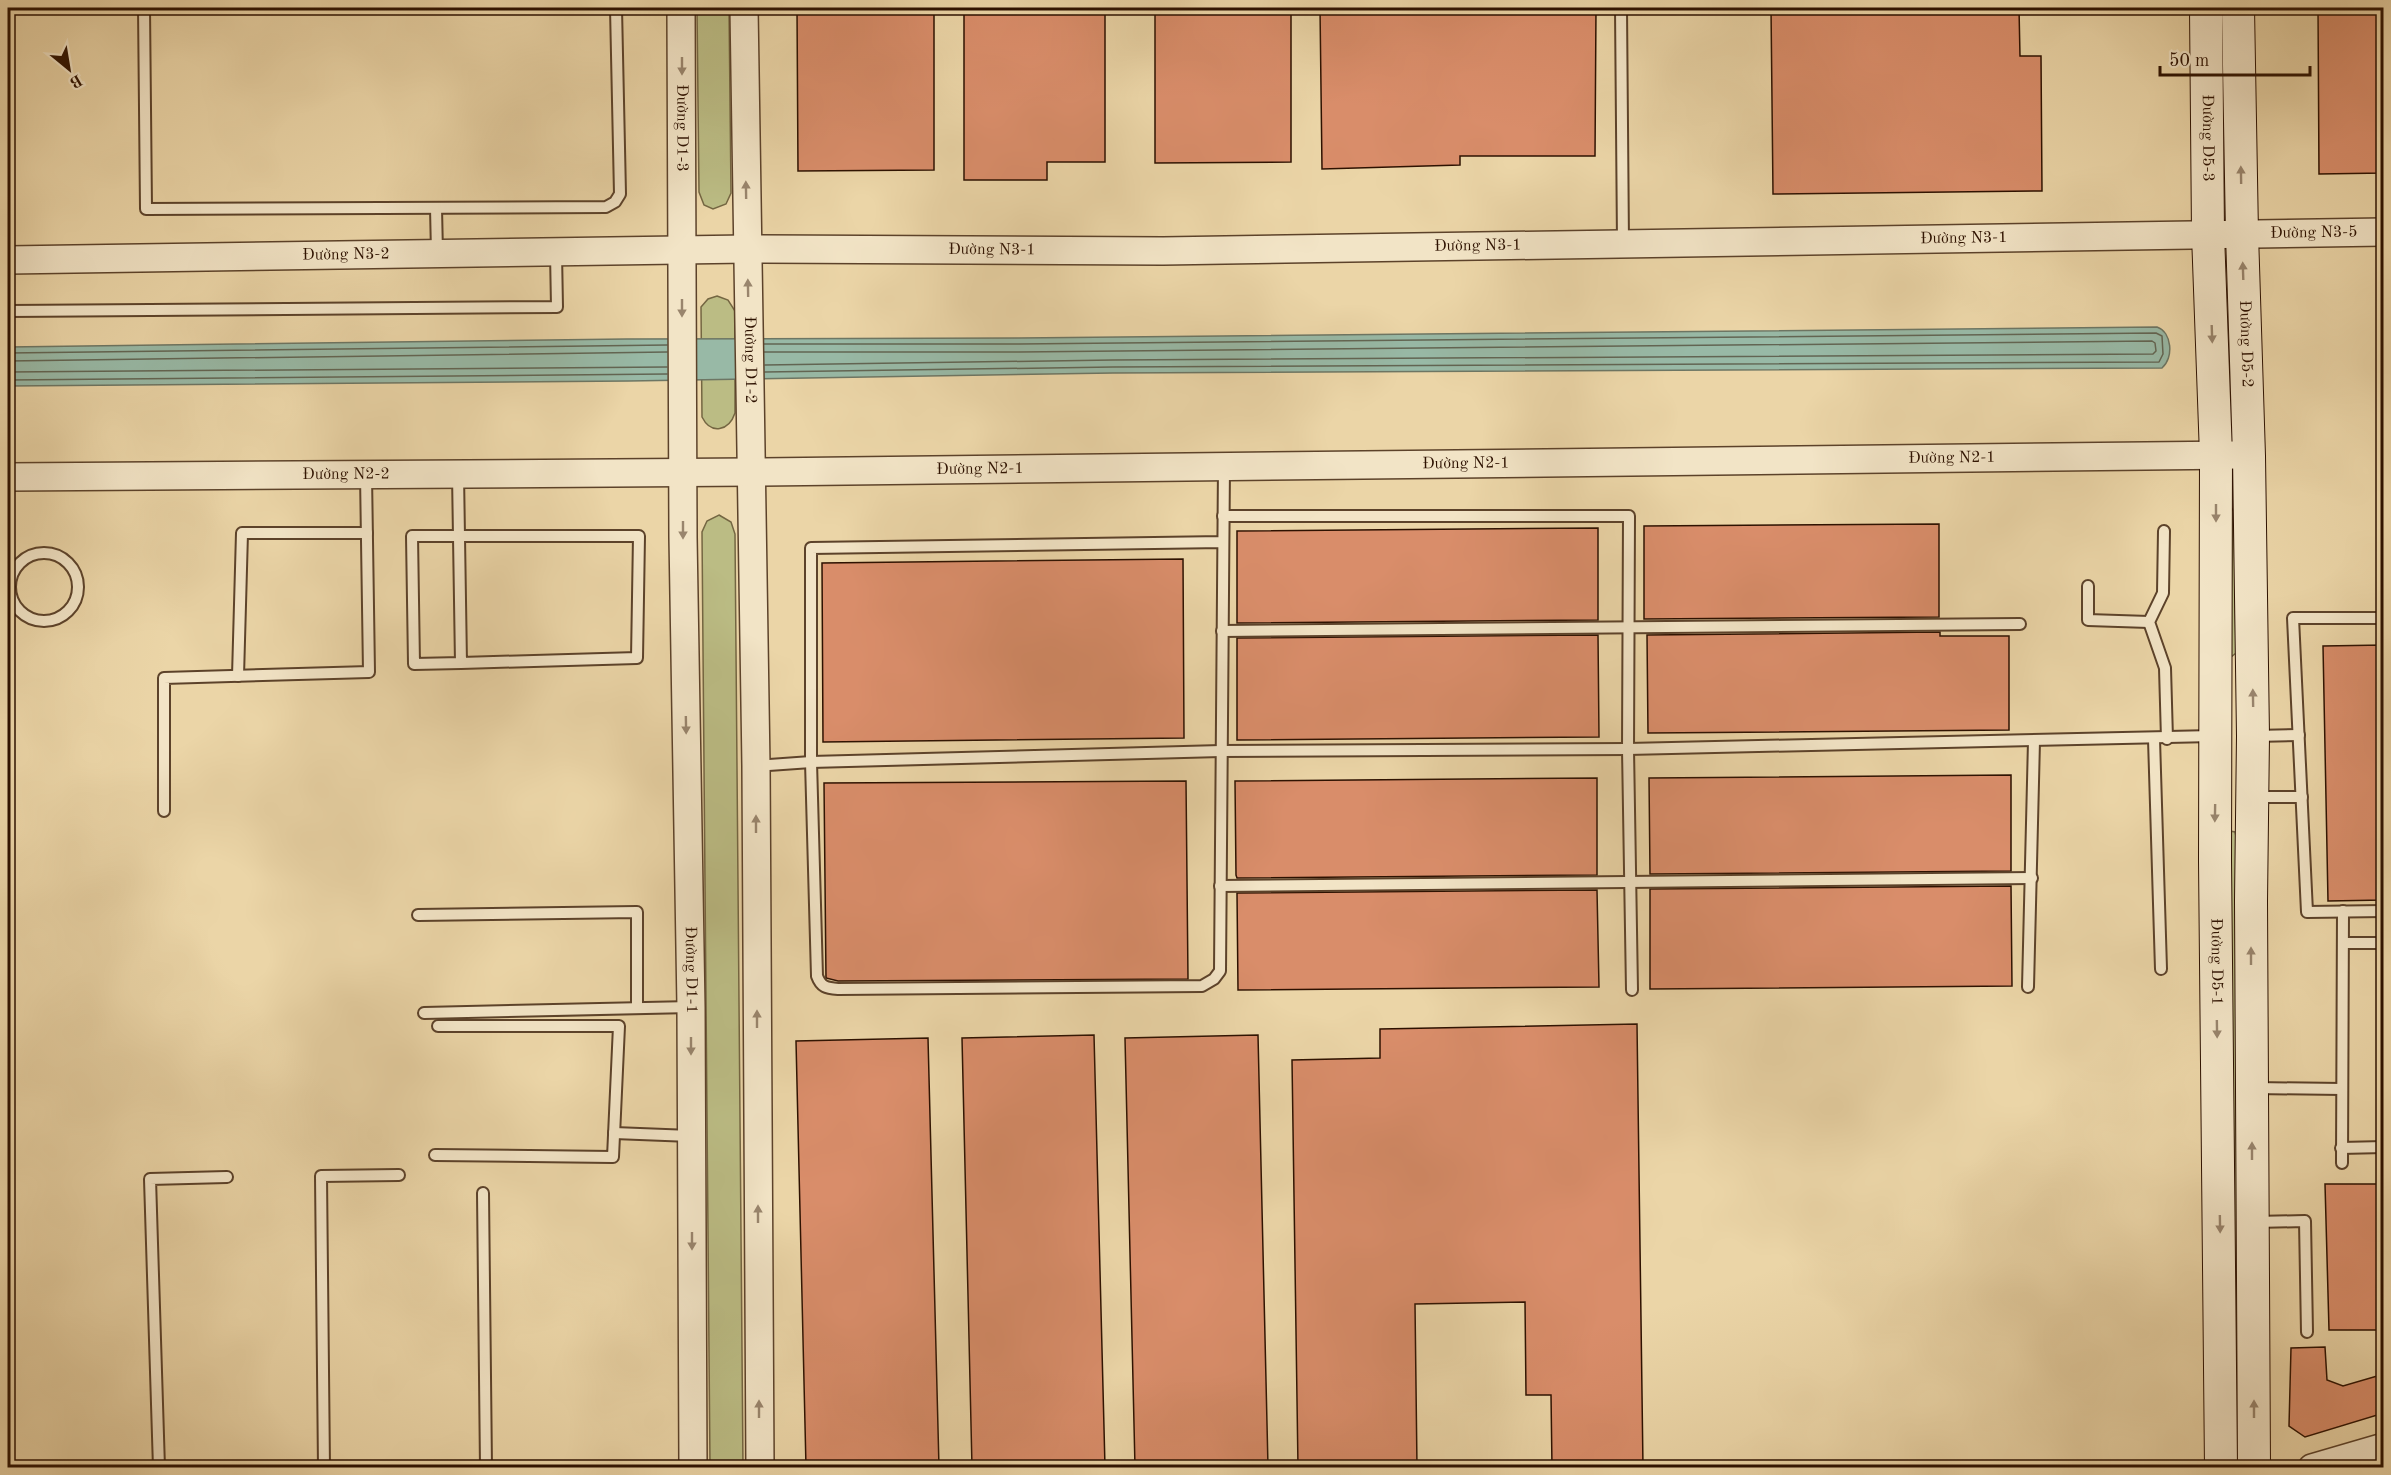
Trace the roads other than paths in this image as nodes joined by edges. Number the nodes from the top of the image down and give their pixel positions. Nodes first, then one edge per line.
1 (144, 8) edge
2 (616, 8) edge
3 (681, 8) edge
4 (744, 8) edge
5 (1621, 8) edge
6 (2206, 8) edge
7 (2238, 8) edge
8 (436, 208) junction
9 (2384, 232) edge
10 (2208, 234) junction
11 (2242, 234) junction
12 (1623, 243) junction
13 (682, 249) junction
14 (747, 249) junction
15 (556, 253) junction
16 (437, 255) junction
17 (8, 260) edge
18 (8, 311) edge
19 (2216, 455) junction
20 (2249, 456) junction
21 (1224, 465) junction
22 (682, 472) junction
23 (752, 472) junction
24 (458, 473) junction
25 (366, 474) junction
26 (8, 477) edge
27 (1223, 516) junction
28 (2164, 531) dead end
29 (367, 533) junction
30 (459, 535) junction
31 (1223, 542) junction
32 (8, 584) edge
33 (2088, 586) dead end
34 (10, 606) edge
35 (2384, 618) edge
36 (2149, 622) junction
37 (2020, 624) dead end
38 (1629, 627) junction
39 (1222, 632) junction
40 (461, 663) junction
41 (238, 676) junction
42 (2299, 735) junction
43 (2154, 739) junction
44 (2168, 739) junction
45 (2034, 741) junction
46 (1628, 749) junction
47 (2216, 750) junction
48 (1221, 751) junction
49 (2253, 751) junction
50 (811, 762) junction
51 (756, 766) junction
52 (2252, 797) junction
53 (2302, 797) junction
54 (164, 811) dead end
55 (2032, 878) junction
56 (1631, 882) junction
57 (1220, 886) junction
58 (2384, 911) edge
59 (2343, 912) junction
60 (417, 915) dead end
61 (2343, 943) junction
62 (2384, 943) edge
63 (2160, 969) dead end
64 (2028, 987) dead end
65 (1632, 990) dead end
66 (637, 1007) junction
67 (691, 1007) junction
68 (424, 1013) dead end
69 (438, 1026) dead end
70 (2252, 1088) junction
71 (2342, 1089) junction
72 (614, 1133) junction
73 (692, 1136) junction
74 (2384, 1147) edge
75 (2341, 1148) junction
76 (435, 1155) dead end
77 (2342, 1163) dead end
78 (399, 1175) dead end
79 (227, 1177) dead end
80 (483, 1193) dead end
81 (2252, 1222) junction
82 (2307, 1332) dead end
83 (2384, 1447) edge
84 (159, 1467) edge
85 (324, 1467) edge
86 (486, 1467) edge
87 (693, 1467) edge
88 (760, 1467) edge
89 (2222, 1467) edge
90 (2254, 1467) edge
91 (2312, 1467) edge

1 - 8 lane
2 - 8 lane
3 -> 13 street, Đường D1-3
14 -> 4 street
5 - 12 lane
6 - 10 main road, Đường D5-3
11 -> 7 main road, Đường D5-3
8 - 16 lane
9 - 11 street, Đường N3-5
10 - 11 street, Đường N3-5
10 - 12 street, Đường N3-1
10 -> 19 main road, Đường D5-2
20 -> 11 main road, Đường D5-2
12 - 14 street, Đường N3-1
13 - 14 street, Đường N3-1
13 - 15 street, Đường N3-2
13 -> 22 street
23 -> 14 street, Đường D1-2
15 - 16 street, Đường N3-2
15 - 18 lane
16 - 17 street, Đường N3-2
19 - 20 street, Đường N2-1
19 - 21 street, Đường N2-1
19 -> 47 main road, Đường D5-1
49 -> 20 main road
21 - 23 street, Đường N2-1
21 - 27 lane
22 - 23 street, Đường N2-1
22 - 24 street, Đường N2-2
22 -> 67 street, Đường D1-1
23 - 51 street
24 - 25 street, Đường N2-2
24 - 30 lane
25 - 26 street, Đường N2-2
25 - 29 lane
27 - 31 lane
27 - 38 lane
28 - 36 lane
29 - 41 lane
29 - 41 lane
30 - 40 lane
30 - 40 lane
30 - 40 lane
31 - 39 lane
31 - 50 lane
32 - 34 lane
32 - 34 lane
33 - 36 lane
35 - 42 lane
36 - 44 lane
37 - 38 lane
38 - 39 lane
38 - 46 lane
39 - 48 lane
41 - 54 lane
42 - 49 lane
42 - 53 lane
43 - 44 lane
43 - 45 lane
43 - 63 lane
44 - 47 lane
45 - 46 lane
45 - 55 lane
46 - 48 lane
46 - 56 lane
47 - 49 main road
47 -> 89 main road, Đường D5-1
48 - 50 lane
48 - 57 lane
49 - 52 main road
50 - 51 lane
50 - 57 lane
88 -> 51 street
52 - 53 lane
70 -> 52 main road
53 - 59 lane
55 - 56 lane
55 - 64 lane
56 - 57 lane
56 - 65 lane
58 - 59 lane
59 - 61 lane
60 - 66 lane
61 - 62 lane
61 - 71 lane
66 - 67 lane
66 - 68 lane
67 -> 73 street, Đường D1-1
69 - 72 lane
70 - 71 lane
81 -> 70 main road
71 - 75 lane
72 - 73 lane
72 - 76 lane
73 -> 87 street, Đường D1-1
74 - 75 lane
75 - 77 lane
78 - 85 lane
79 - 84 lane
80 - 86 lane
81 - 82 lane
90 -> 81 main road
83 - 91 street

